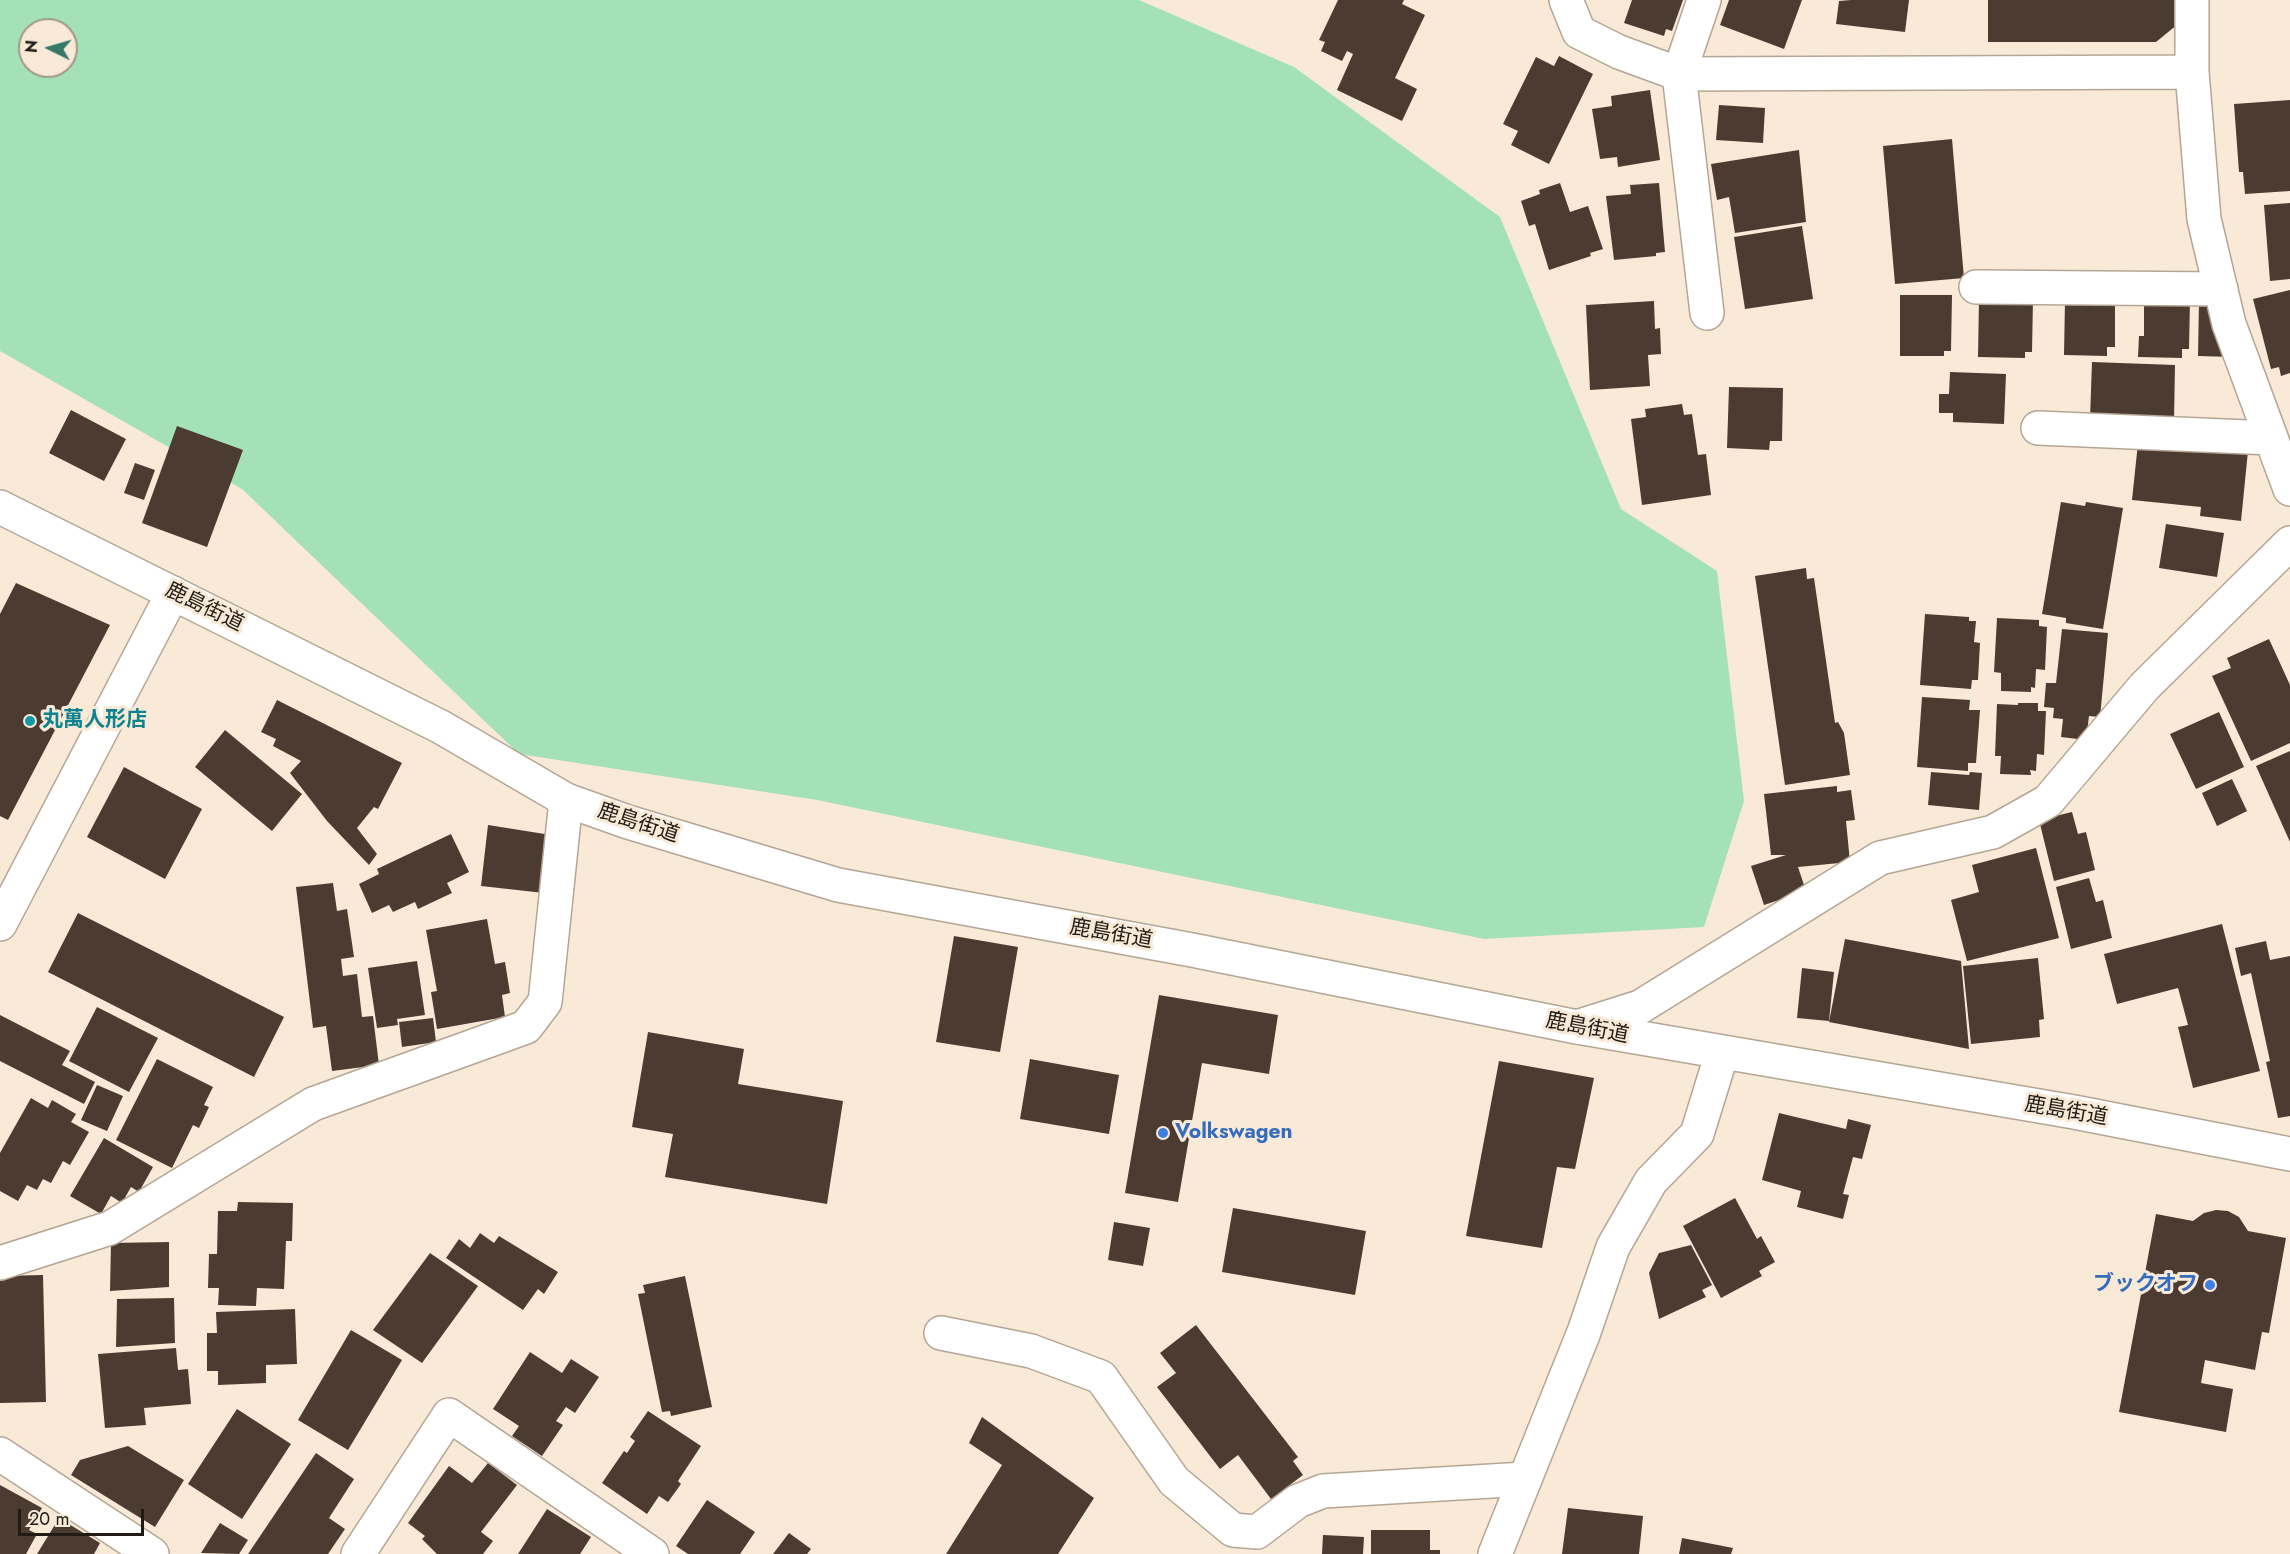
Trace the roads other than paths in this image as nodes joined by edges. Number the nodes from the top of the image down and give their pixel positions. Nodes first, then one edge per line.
1 (1566, 0) edge
2 (1704, 0) edge
3 (2192, 0) edge
4 (2192, 72) junction
5 (1679, 74) junction
6 (1976, 287) dead end
7 (2221, 290) junction
8 (1707, 314) dead end
9 (2038, 428) dead end
10 (2271, 438) junction
11 (2290, 489) edge
12 (0, 507) edge
13 (2290, 543) edge
14 (173, 592) junction
15 (566, 800) junction
16 (0, 924) edge
17 (1577, 1027) junction
18 (1722, 1053) junction
19 (2290, 1154) edge
20 (0, 1263) edge
21 (941, 1333) dead end
22 (0, 1454) edge
23 (1525, 1479) junction
24 (152, 1554) edge
25 (358, 1554) edge
26 (652, 1554) edge
27 (1495, 1554) edge

1 - 5 street
2 - 5 street
3 - 4 street
4 - 5 street
4 - 7 street
5 - 8 street
6 - 7 street
7 - 10 street
9 - 10 street
10 - 11 street
12 - 14 street, 鹿島街道
13 - 17 street
14 - 15 street, 鹿島街道
14 - 16 street
15 - 17 street, 鹿島街道
15 - 20 street
17 - 18 street, 鹿島街道
18 - 19 street, 鹿島街道
18 - 23 street
21 - 23 street
22 - 24 street
23 - 27 street
25 - 26 street

